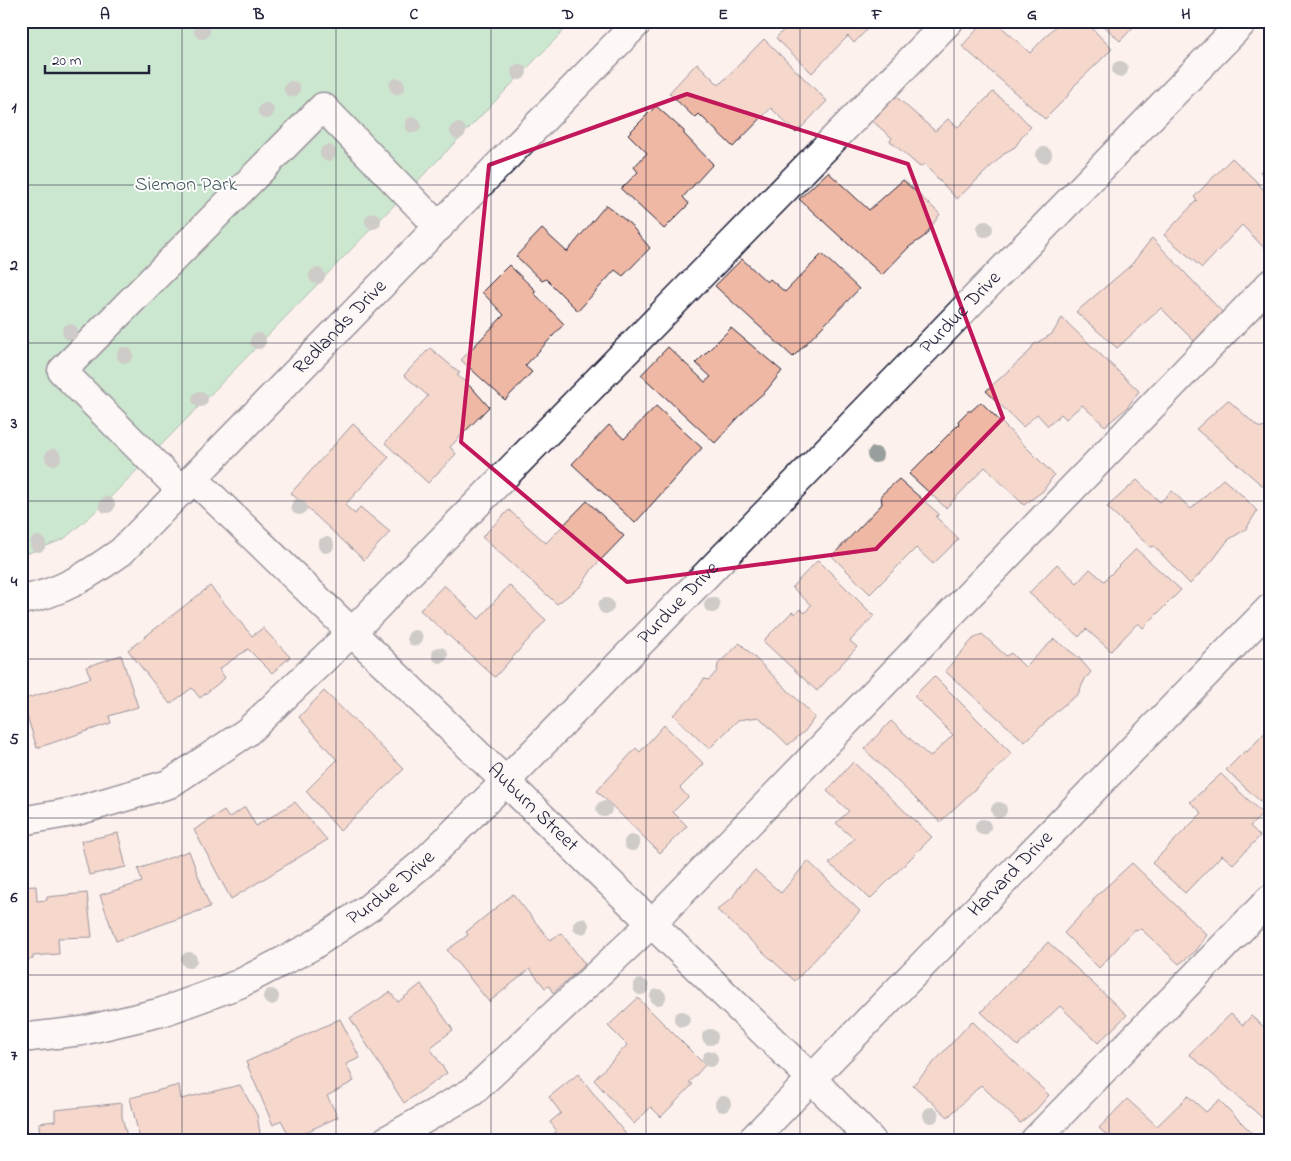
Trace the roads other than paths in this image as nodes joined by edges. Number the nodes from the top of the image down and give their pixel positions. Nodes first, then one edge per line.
1 (639, 21) edge
2 (949, 21) edge
3 (1244, 21) edge
4 (439, 227) junction
5 (1270, 284) edge
6 (188, 485) junction
7 (21, 600) edge
8 (1270, 608) edge
9 (352, 632) junction
10 (506, 781) junction
11 (21, 821) edge
12 (1270, 899) edge
13 (652, 924) junction
14 (21, 1038) edge
15 (812, 1079) junction
16 (388, 1140) edge
17 (752, 1140) edge
18 (871, 1140) edge
19 (1034, 1140) edge

1 - 4 street, Redlands Drive
2 - 9 street
3 - 10 street, Purdue Drive
4 - 6 street, Redlands Drive
4 - 6 street, Auburn Street
5 - 13 street
6 - 7 street, Redlands Drive
6 - 9 street, Auburn Street
8 - 15 street, Harvard Drive
9 - 10 street, Auburn Street
9 - 11 street
10 - 13 street, Auburn Street
10 - 14 street, Purdue Drive
12 - 19 street
13 - 15 street, Auburn Street
13 - 16 street
15 - 17 street, Harvard Drive
15 - 18 street, Auburn Street

